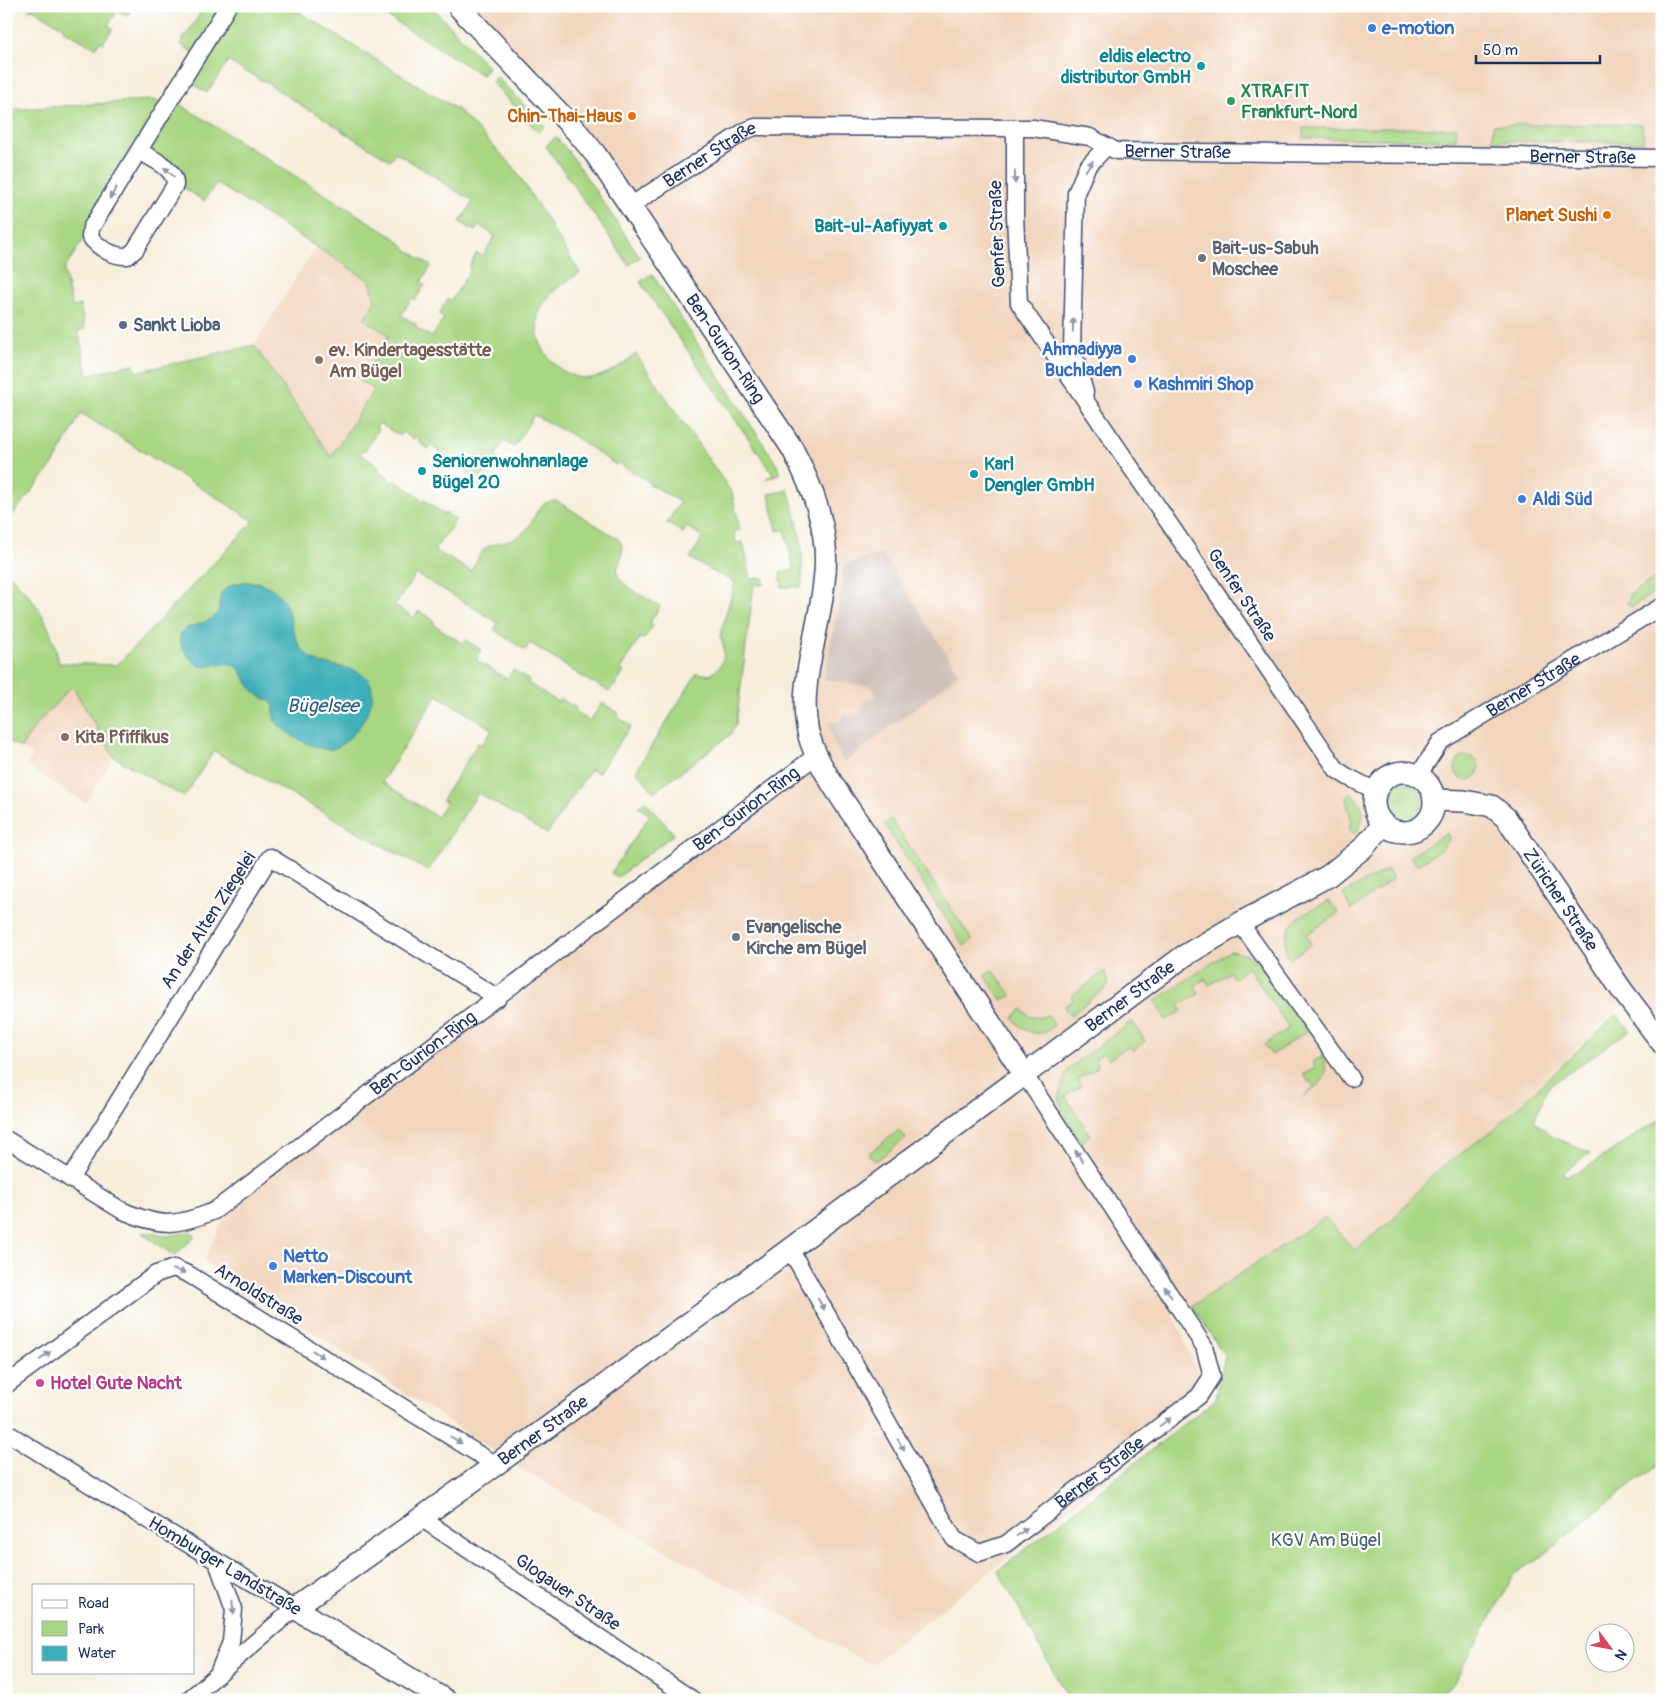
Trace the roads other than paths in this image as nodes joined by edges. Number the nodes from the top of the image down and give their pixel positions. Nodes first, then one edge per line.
1 (228, 6) edge
2 (458, 6) edge
3 (1015, 129) junction
4 (1106, 147) junction
5 (139, 151) junction
6 (1662, 158) edge
7 (630, 206) junction
8 (1089, 407) junction
9 (1662, 606) edge
10 (817, 755) junction
11 (1418, 776) junction
12 (1376, 791) junction
13 (1434, 800) junction
14 (1383, 825) junction
15 (1240, 923) junction
16 (498, 998) junction
17 (1662, 1043) edge
18 (1024, 1074) junction
19 (1351, 1078) dead end
20 (6, 1139) edge
21 (70, 1179) junction
22 (790, 1249) junction
23 (6, 1385) edge
24 (6, 1432) edge
25 (496, 1465) junction
26 (421, 1518) junction
27 (217, 1562) junction
28 (295, 1608) junction
29 (218, 1676) junction
30 (188, 1700) edge
31 (445, 1700) edge
32 (693, 1700) edge

1 - 5 street
2 - 7 street, Ben-Gurion-Ring
3 - 4 street, Berner Straße
3 - 7 street, Berner Straße
3 -> 8 street, Genfer Straße
4 - 6 street, Berner Straße
8 -> 4 street, Genfer Straße
5 -> 5 street
7 - 10 street, Ben-Gurion-Ring
8 - 12 street, Genfer Straße
9 - 11 street, Berner Straße
10 - 16 street, Ben-Gurion-Ring
10 - 18 street, Ben-Gurion-Ring
11 - 12 street
11 - 13 street
12 - 14 street
13 - 14 street
13 - 17 street, Züricher Straße
14 - 15 street, Berner Straße
15 - 18 street, Berner Straße
15 - 19 street
16 - 21 street, Ben-Gurion-Ring
16 - 21 street, An der Alten Ziegelei
18 - 22 street, Berner Straße
22 -> 18 street, Berner Straße
20 - 21 street, Ben-Gurion-Ring
22 - 25 street, Berner Straße
23 -> 25 street, Arnoldstraße
24 - 27 street, Homburger Landstraße
25 - 26 street, Berner Straße
26 - 28 street, Berner Straße
26 - 32 street, Glogauer Straße
27 - 28 street, Homburger Landstraße
27 -> 29 street
28 - 29 street
28 - 31 street, Homburger Landstraße
29 - 30 street

